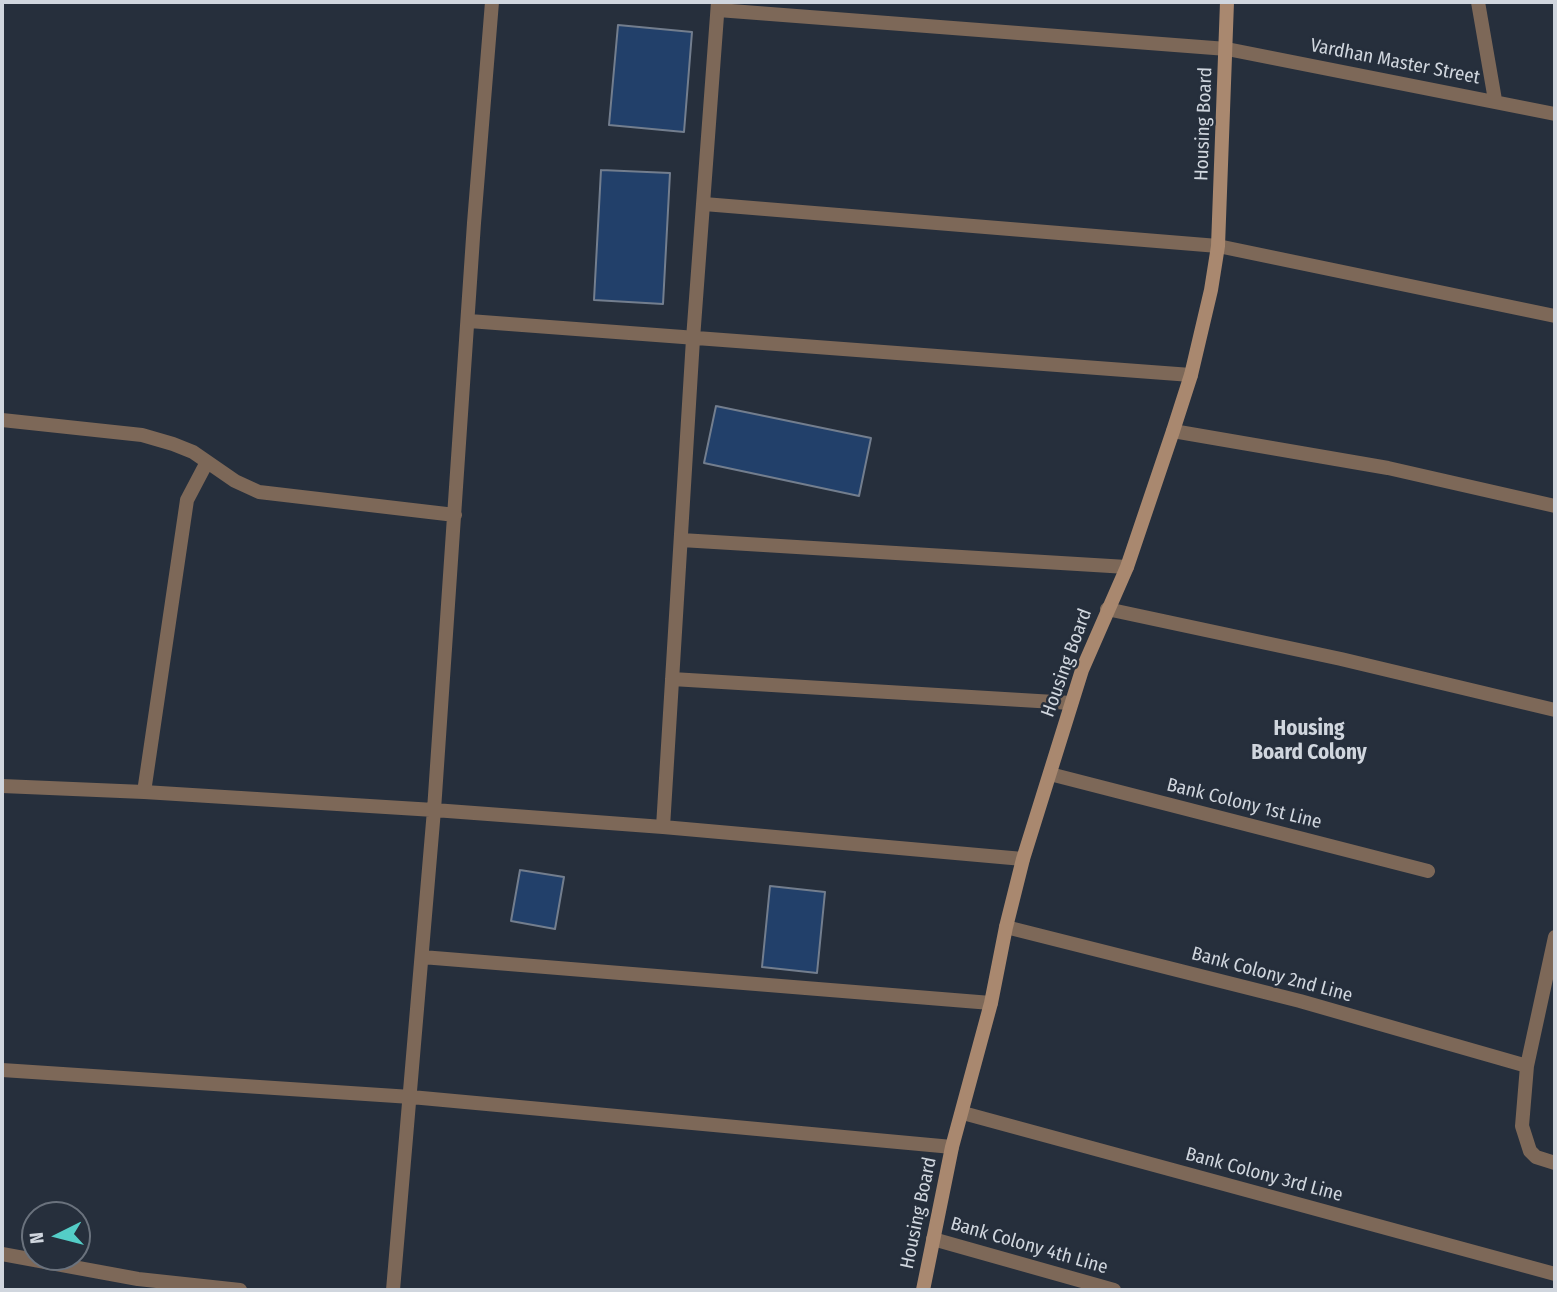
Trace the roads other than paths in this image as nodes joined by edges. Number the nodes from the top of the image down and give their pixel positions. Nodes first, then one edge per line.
1 (492, 2) edge
2 (1227, 2) edge
3 (1478, 2) edge
4 (718, 6) edge
5 (1227, 49) junction
6 (1495, 100) junction
7 (1555, 114) edge
8 (704, 204) junction
9 (1218, 246) junction
10 (1555, 316) edge
11 (469, 321) junction
12 (693, 339) junction
13 (1191, 375) junction
14 (2, 420) edge
15 (1174, 431) junction
16 (207, 462) junction
17 (1555, 506) edge
18 (455, 515) junction
19 (681, 540) junction
20 (1127, 567) junction
21 (1107, 609) junction
22 (672, 679) junction
23 (1071, 703) junction
24 (1555, 710) edge
25 (1050, 774) junction
26 (2, 786) edge
27 (144, 792) junction
28 (434, 810) junction
29 (663, 827) junction
30 (1023, 859) junction
31 (1428, 871) dead end
32 (1006, 927) junction
33 (1555, 937) edge
34 (422, 957) junction
35 (991, 1003) junction
36 (1527, 1066) junction
37 (2, 1070) edge
38 (411, 1097) junction
39 (963, 1113) junction
40 (952, 1147) junction
41 (1555, 1163) edge
42 (933, 1239) junction
43 (2, 1254) edge
44 (1555, 1274) edge
45 (240, 1290) edge
46 (393, 1290) edge
47 (923, 1290) edge
48 (1114, 1290) edge

1 - 11 street
2 - 5 main road, Housing Board
3 - 6 street
4 - 5 street, Vardhan Master Street
4 - 8 street
5 - 6 street, Vardhan Master Street
5 - 9 main road, Housing Board
6 - 7 street, Vardhan Master Street
8 - 9 street
8 - 12 street
9 - 10 street
9 - 13 main road, Housing Board
11 - 12 street
11 - 18 street
12 - 13 street
12 - 19 street
13 - 15 main road, Housing Board
14 - 16 street
15 - 17 street
15 - 20 main road, Housing Board
16 - 18 street
16 - 27 street
18 - 28 street
19 - 20 street
19 - 22 street
20 - 21 main road, Housing Board
21 - 23 main road, Housing Board
21 - 24 street
22 - 23 street
22 - 29 street
23 - 25 main road, Housing Board
25 - 30 main road, Housing Board
25 - 31 street, Bank Colony 1st Line
26 - 27 street
27 - 28 street
28 - 29 street
28 - 34 street
29 - 30 street
30 - 32 main road, Housing Board
32 - 35 main road, Housing Board
32 - 36 street, Bank Colony 2nd Line
33 - 36 street
34 - 35 street
34 - 38 street
35 - 39 main road, Housing Board
36 - 41 street
37 - 38 street
38 - 40 street
38 - 46 street
39 - 40 main road, Housing Board
39 - 44 street, Bank Colony 3rd Line
40 - 42 main road, Housing Board
42 - 47 main road, Housing Board
42 - 48 street, Bank Colony 4th Line
43 - 45 street

